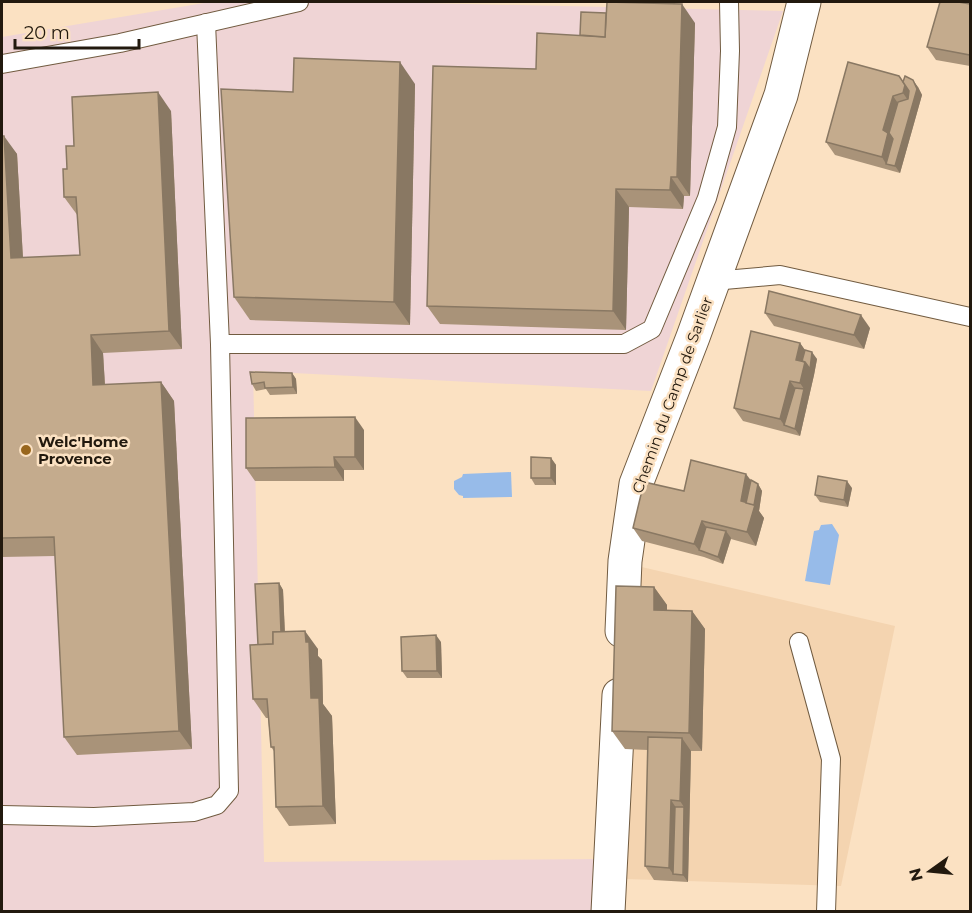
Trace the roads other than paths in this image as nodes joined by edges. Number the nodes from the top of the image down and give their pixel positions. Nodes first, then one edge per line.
1 (299, 2) edge
2 (729, 2) edge
3 (804, 2) edge
4 (206, 23) junction
5 (2, 64) edge
6 (713, 281) junction
7 (970, 317) edge
8 (220, 344) junction
9 (799, 642) dead end
10 (2, 815) edge
11 (608, 912) edge
12 (826, 912) edge

1 - 4 lane
2 - 8 lane
3 - 6 street, Chemin du Camp de Sarlier
4 - 5 lane
4 - 8 lane
6 - 7 lane
6 - 11 street, Chemin du Camp de Sarlier
8 - 10 lane
9 - 12 lane

